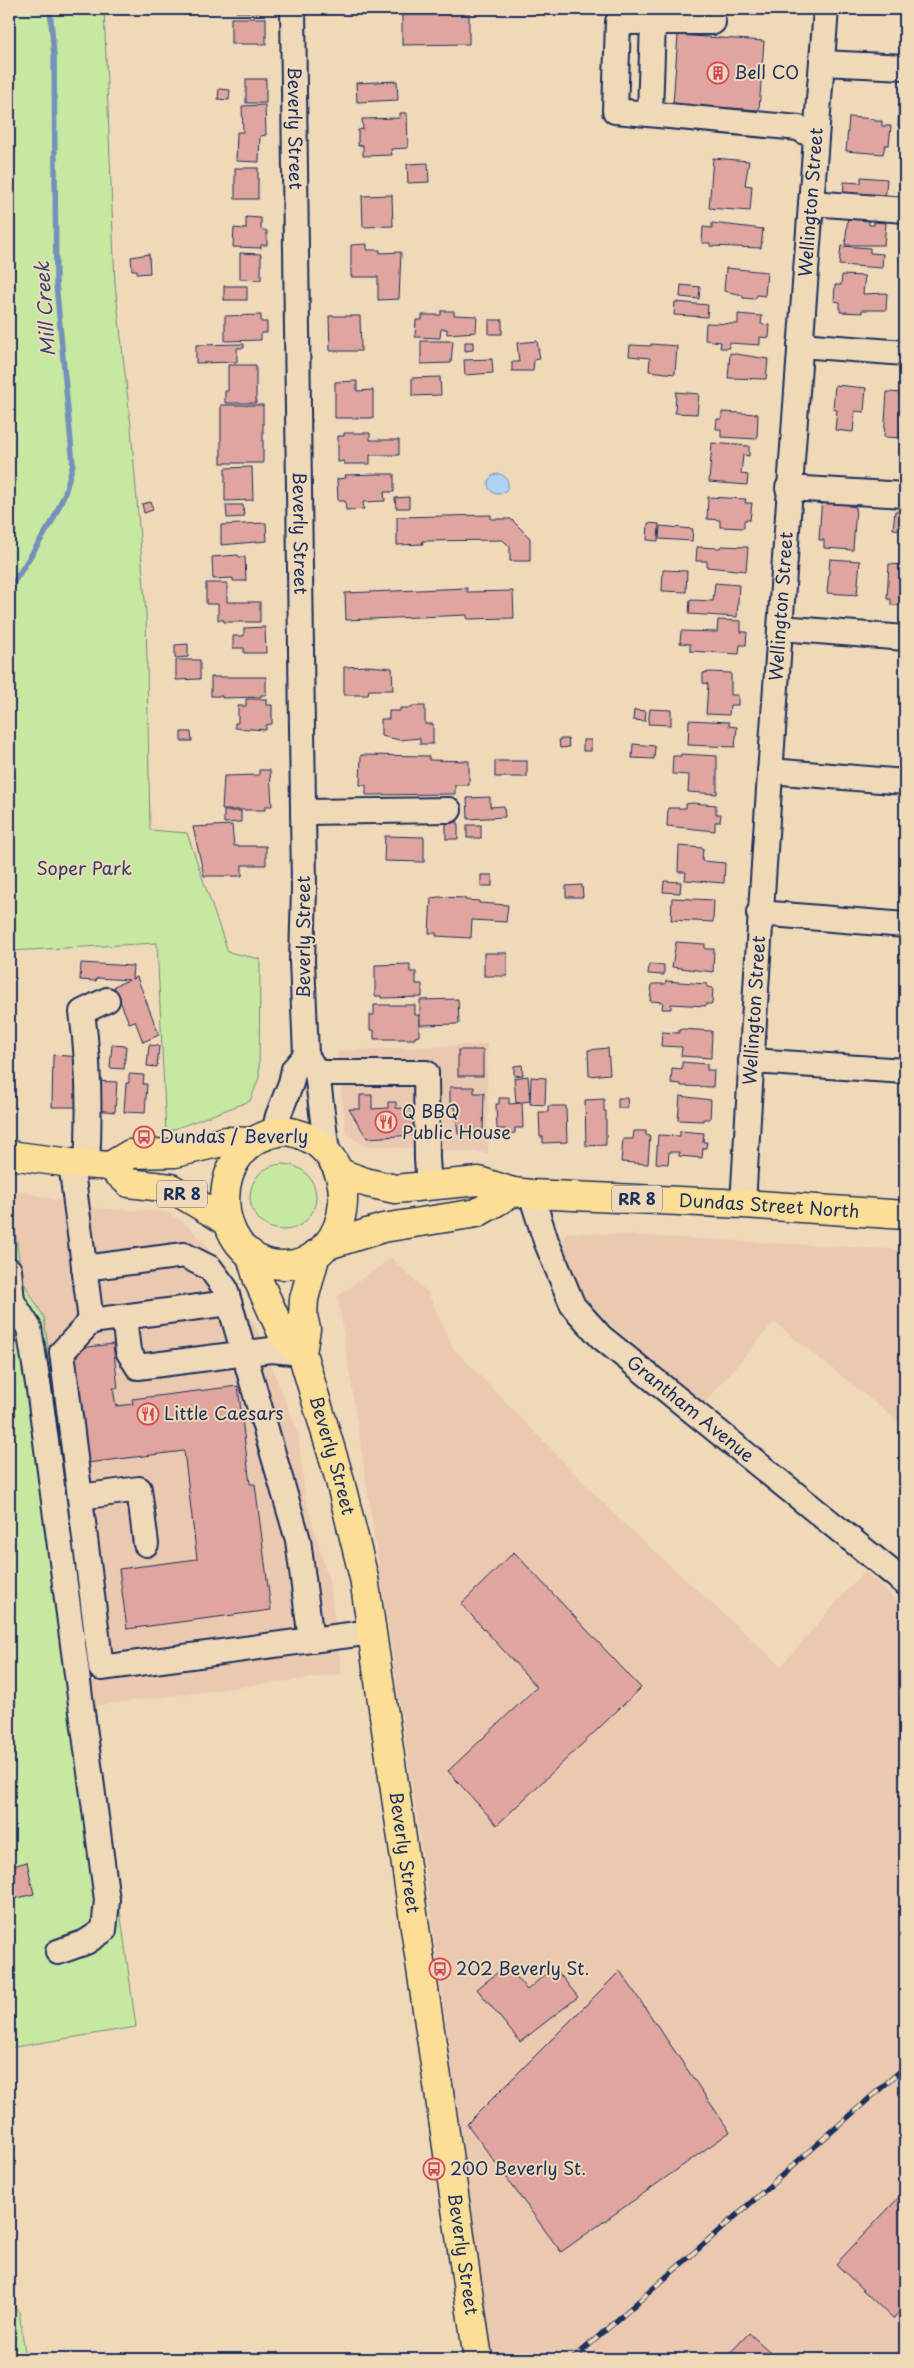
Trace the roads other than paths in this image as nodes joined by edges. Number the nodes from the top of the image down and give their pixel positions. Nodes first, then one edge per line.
1 (293, 9) edge
2 (826, 9) edge
3 (653, 22) junction
4 (713, 22) dead end
5 (822, 63) junction
6 (905, 67) edge
7 (650, 113) junction
8 (805, 132) dead end
9 (811, 203) junction
10 (905, 210) edge
11 (800, 345) junction
12 (905, 353) edge
13 (788, 488) junction
14 (905, 495) edge
15 (781, 628) junction
16 (905, 638) edge
17 (770, 771) junction
18 (905, 782) edge
19 (449, 810) dead end
20 (303, 812) junction
21 (759, 913) junction
22 (905, 925) edge
23 (106, 1000) dead end
24 (751, 1061) junction
25 (311, 1064) junction
26 (905, 1071) edge
27 (263, 1137) junction
28 (9, 1154) edge
29 (333, 1162) junction
30 (89, 1165) junction
31 (430, 1186) junction
32 (522, 1193) junction
33 (743, 1204) junction
34 (905, 1215) edge
35 (228, 1222) junction
36 (320, 1250) junction
37 (250, 1253) junction
38 (84, 1268) junction
39 (9, 1270) edge
40 (10, 1301) edge
41 (229, 1303) junction
42 (124, 1317) junction
43 (90, 1321) junction
44 (244, 1353) junction
45 (302, 1353) junction
46 (80, 1497) junction
47 (146, 1544) dead end
48 (905, 1583) edge
49 (372, 1632) junction
50 (311, 1640) junction
51 (58, 1952) dead end
52 (478, 2359) edge

1 - 20 street, Beverly Street
2 - 5 street, Wellington Street
3 - 4 street
3 - 7 street
3 - 7 street
5 - 6 street
5 - 9 street, Wellington Street
7 - 8 street
9 - 10 street
9 - 11 street, Wellington Street
11 - 12 street
11 - 13 street, Wellington Street
13 - 14 street
13 - 15 street, Wellington Street
15 - 16 street
15 - 17 street, Wellington Street
17 - 18 street
17 - 21 street, Wellington Street
19 - 20 street
20 - 25 street, Beverly Street
21 - 22 street
21 - 24 street, Wellington Street
23 - 30 street
24 - 26 street
24 - 33 street, Wellington Street
25 - 27 street
25 - 29 street, Beverly Street
25 - 31 street
27 - 29 main road
27 - 30 main road
27 - 35 main road
28 - 30 main road
29 - 31 main road, Dundas Street North / RR 8
29 - 36 main road
30 - 35 main road, RR 8
30 - 38 street
31 - 32 main road, Dundas Street North / RR 8
32 - 33 main road, Dundas Street North / RR 8
32 - 36 main road
32 - 48 street, Grantham Avenue
33 - 34 main road, Dundas Street North / RR 8
35 - 37 main road
36 - 37 main road
36 - 45 main road, Beverly Street
37 - 45 main road, Beverly Street
38 - 41 street
38 - 43 street
39 - 40 street
40 - 51 street
41 - 42 street
41 - 44 street
42 - 43 street
42 - 44 street
43 - 46 street
44 - 45 street
44 - 50 street
45 - 49 main road, Beverly Street
46 - 47 street
46 - 50 street
49 - 50 street
49 - 52 main road, Beverly Street

